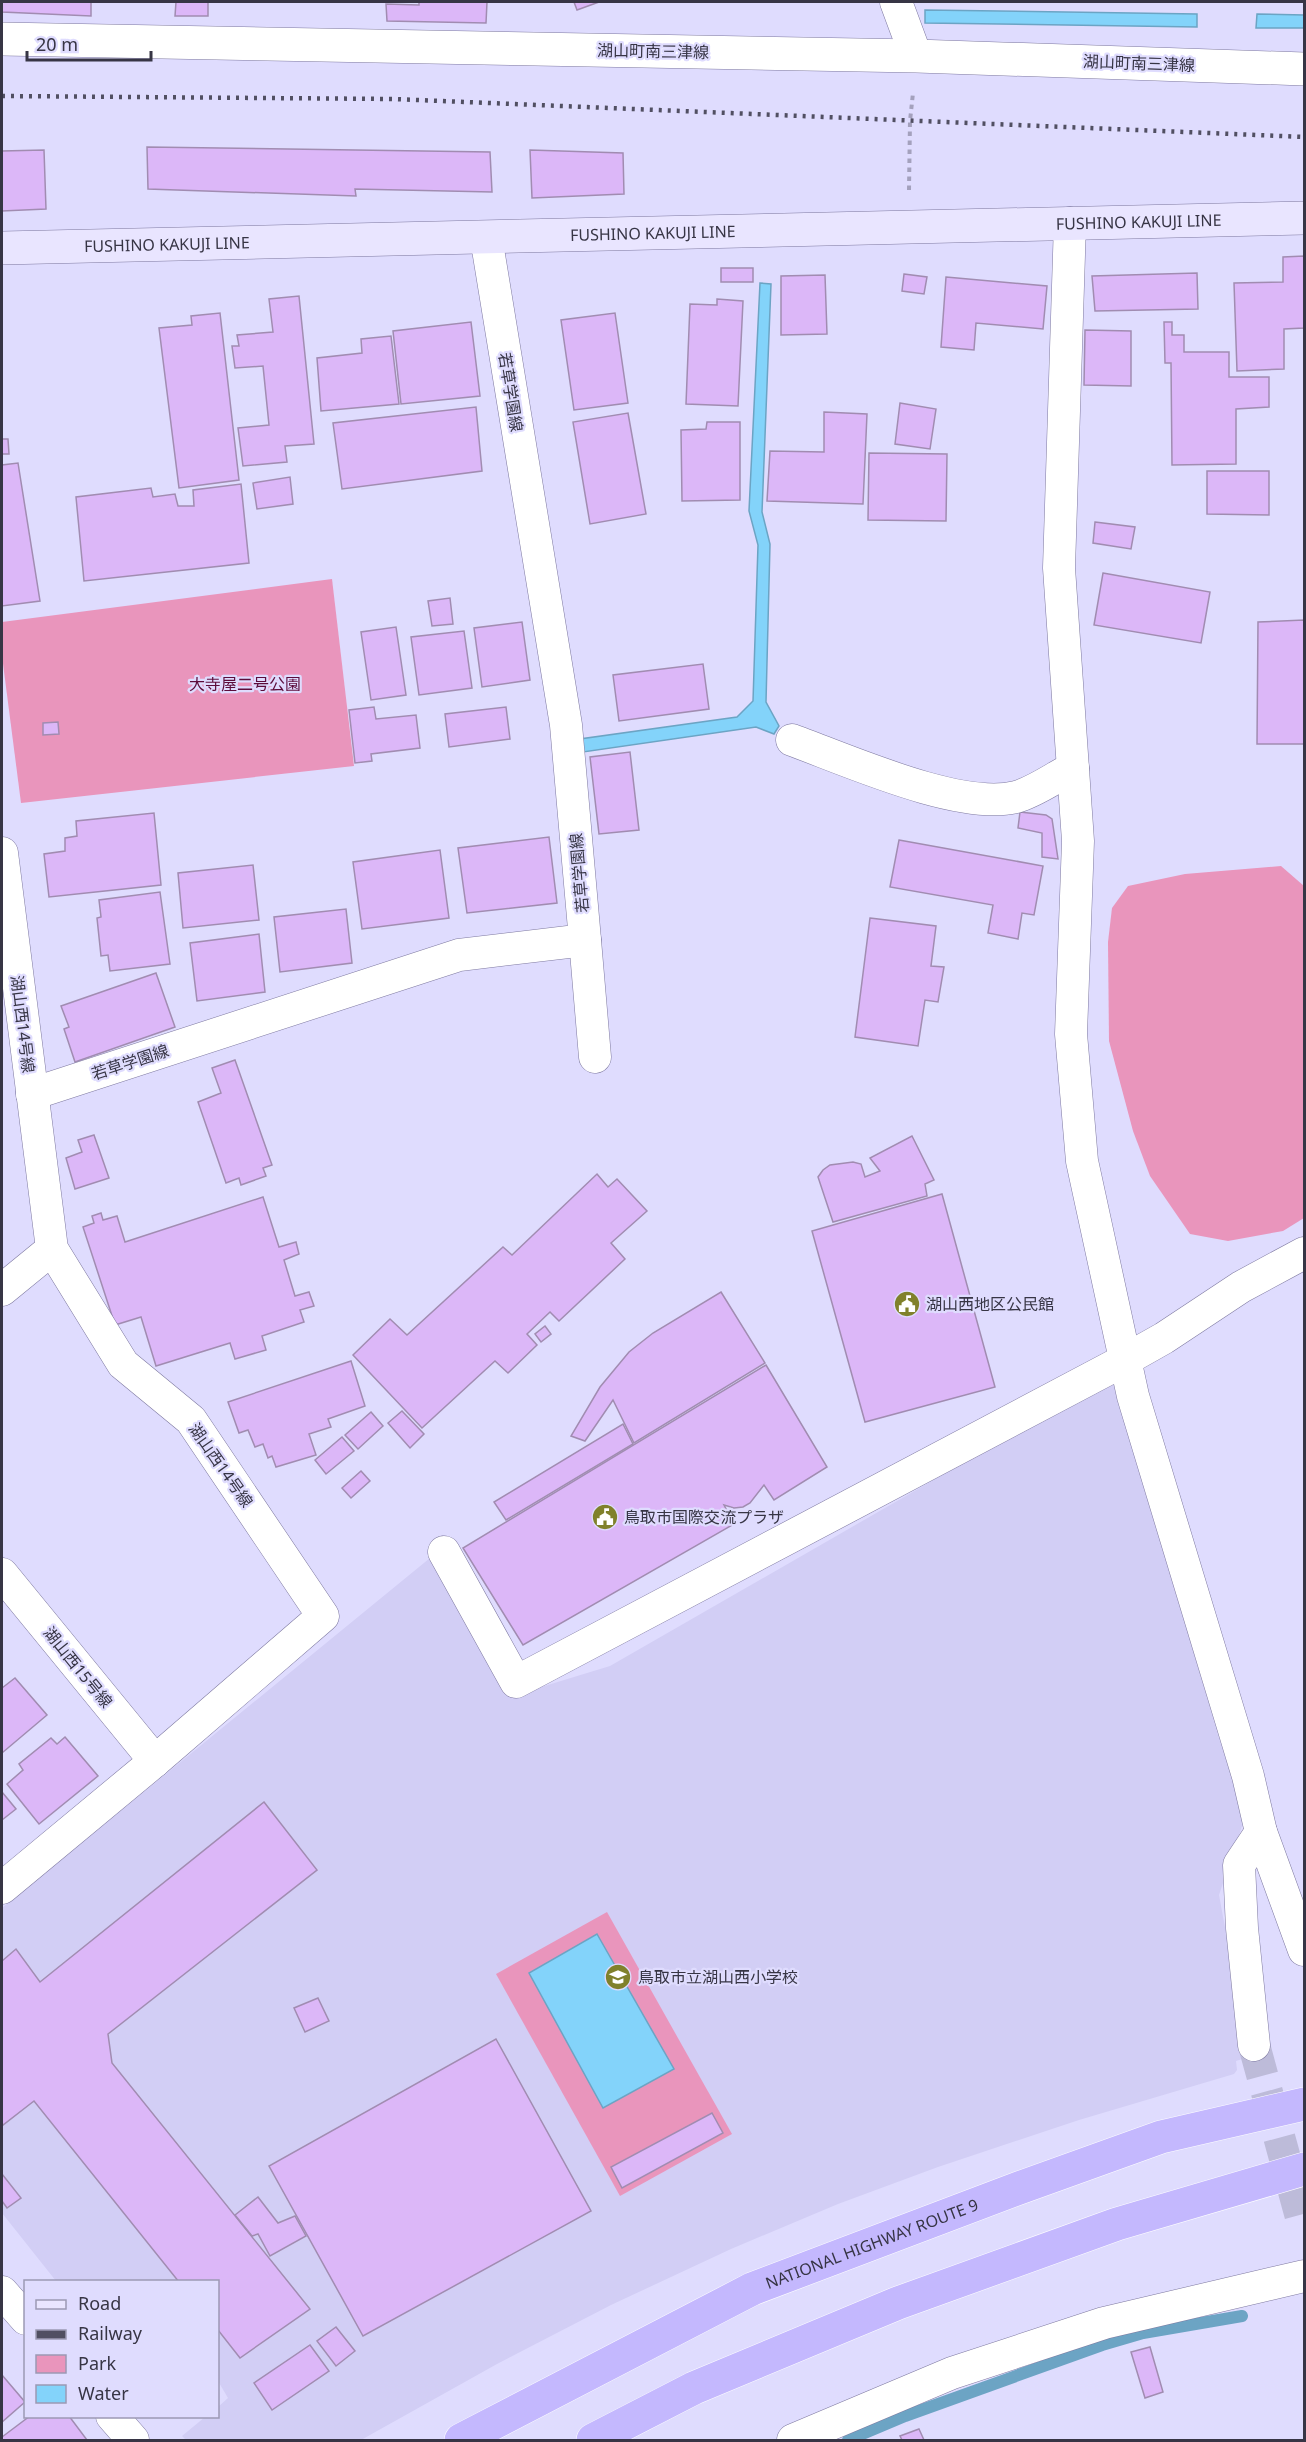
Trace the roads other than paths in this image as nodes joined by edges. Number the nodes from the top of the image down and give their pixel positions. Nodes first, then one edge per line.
1 (896, 2) edge
2 (2, 39) edge
3 (916, 56) junction
4 (1305, 69) edge
5 (1305, 218) edge
6 (1070, 223) junction
7 (486, 237) junction
8 (2, 248) edge
9 (792, 740) dead end
10 (1073, 768) junction
11 (2, 853) edge
12 (585, 940) junction
13 (595, 1058) dead end
14 (32, 1094) junction
15 (51, 1249) junction
16 (1305, 1253) edge
17 (2, 1290) edge
18 (1125, 1360) junction
19 (444, 1552) dead end
20 (2, 1574) edge
21 (155, 1761) junction
22 (1261, 1832) junction
23 (2, 1888) edge
24 (1305, 1950) edge
25 (1254, 2045) tunnel mouth
26 (1305, 2104) edge
27 (1305, 2169) edge
28 (1305, 2276) edge
29 (114, 2418) edge
30 (133, 2440) edge
31 (461, 2440) edge
32 (593, 2440) edge
33 (793, 2440) edge

1 - 3 street
2 - 3 street, 湖山町南三津線
3 - 4 street, 湖山町南三津線
5 - 6 main road, FUSHINO KAKUJI LINE
6 - 7 main road, FUSHINO KAKUJI LINE
6 - 10 street
7 - 8 main road, FUSHINO KAKUJI LINE
7 - 12 street, 若草学園線
9 - 10 street
10 - 18 street
11 - 14 street, 湖山西14号線
12 - 13 street
12 - 14 street, 若草学園線
14 - 15 street, 湖山西14号線
15 - 17 street
15 - 21 street, 湖山西14号線
16 - 18 street
18 - 19 street
18 - 22 street
20 - 21 street, 湖山西15号線
21 - 23 street, 湖山西14号線
22 - 24 street
22 - 25 street
26 - 31 highway, NATIONAL HIGHWAY ROUTE 9
27 - 32 highway
28 - 33 street
29 - 30 street

